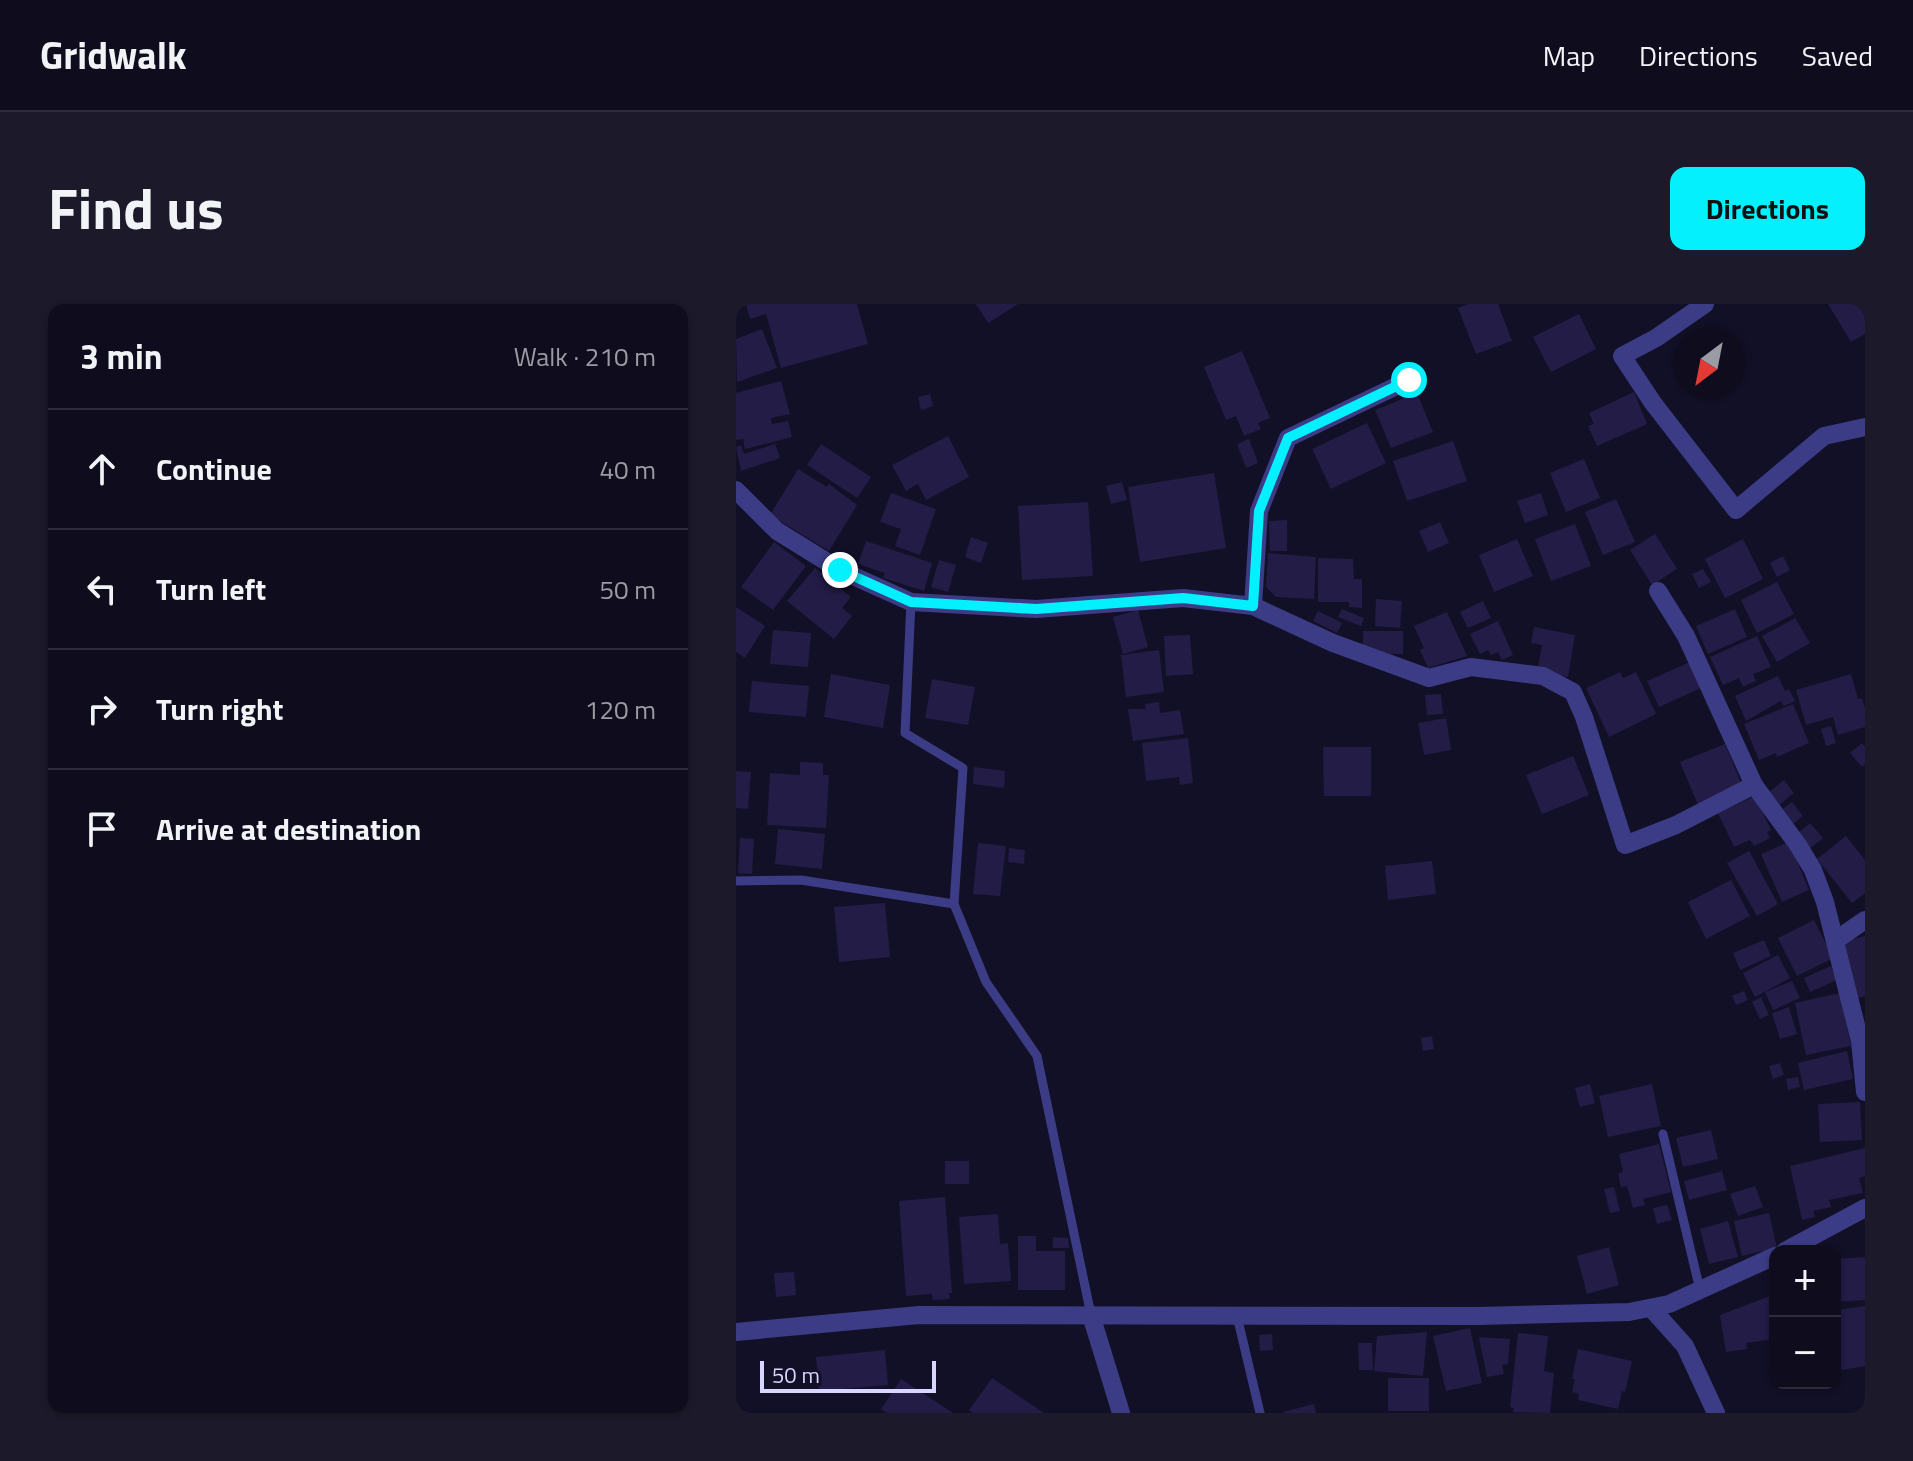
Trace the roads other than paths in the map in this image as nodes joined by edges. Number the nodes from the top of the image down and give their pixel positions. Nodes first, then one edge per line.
1 (1705, 304) edge
2 (1409, 380) dead end
3 (1865, 427) edge
4 (736, 490) edge
5 (1658, 591) dead end
6 (911, 602) junction
7 (1253, 606) junction
8 (1754, 785) junction
9 (736, 881) edge
10 (954, 904) junction
11 (1865, 920) edge
12 (1836, 940) junction
13 (1865, 1092) edge
14 (1663, 1134) dead end
15 (1865, 1208) edge
16 (1796, 1245) edge
17 (1769, 1259) edge
18 (1700, 1290) junction
19 (1651, 1308) junction
20 (1091, 1315) junction
21 (1237, 1316) junction
22 (736, 1332) edge
23 (1121, 1413) edge
24 (1260, 1413) edge
25 (1716, 1413) edge

1 - 3 street
2 - 7 street
4 - 6 street
5 - 8 street
6 - 7 street
6 - 10 lane
7 - 8 street
8 - 12 street
9 - 10 lane
10 - 20 lane
11 - 12 street
12 - 13 street
14 - 18 lane
15 - 16 street
17 - 18 street
18 - 19 street
19 - 21 street
19 - 25 street
20 - 21 street
20 - 22 street
20 - 23 street
21 - 24 lane

